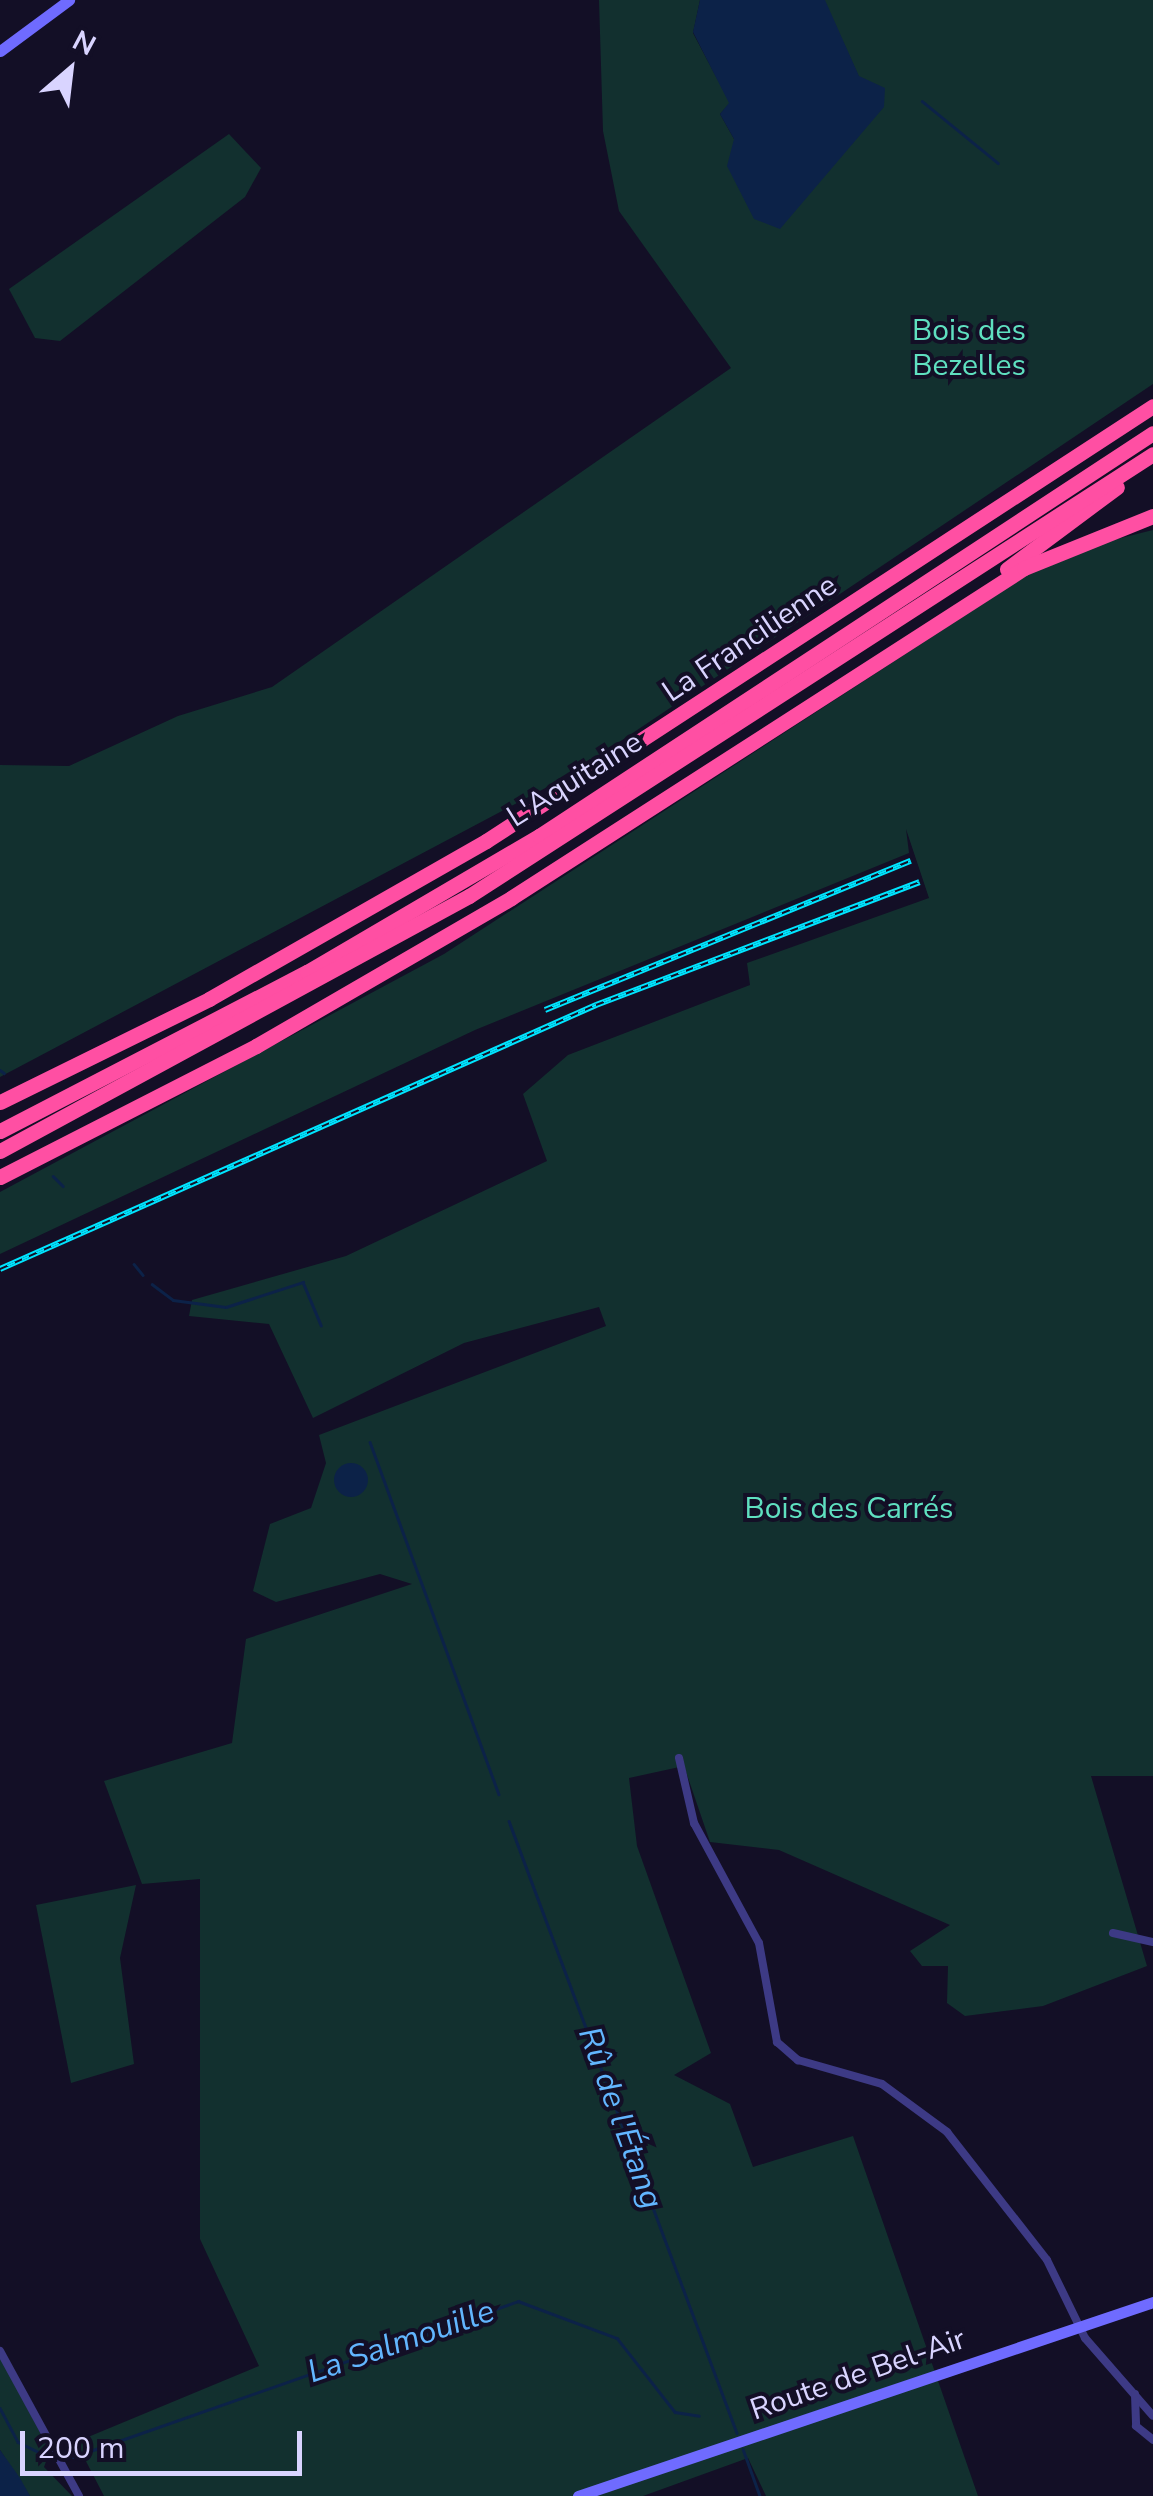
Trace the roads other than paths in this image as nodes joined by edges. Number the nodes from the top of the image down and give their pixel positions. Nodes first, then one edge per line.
1 (69, 0) edge
2 (0, 52) edge
3 (1153, 406) edge
4 (1153, 433) edge
5 (1153, 454) edge
6 (1153, 462) edge
7 (1153, 516) edge
8 (969, 600) junction
9 (0, 1102) edge
10 (0, 1131) edge
11 (0, 1151) edge
12 (0, 1177) edge
13 (679, 1758) dead end
14 (1114, 1933) dead end
15 (1153, 1942) edge
16 (1153, 2302) edge
17 (1078, 2328) junction
18 (0, 2352) edge
19 (1135, 2394) junction
20 (1153, 2416) edge
21 (1153, 2440) edge
22 (79, 2496) edge
23 (578, 2496) edge

1 - 2 main road
3 - 9 highway, La Francilienne
4 - 10 highway, L'Aquitaine
5 - 11 highway, L'Aquitaine
6 - 8 highway
7 - 8 highway
8 - 12 highway
13 - 17 street
14 - 15 street
16 - 17 main road, Route de Bel-Air
17 - 19 street
17 - 23 main road, Route de Bel-Air
18 - 22 street
19 - 20 street
19 - 21 street

